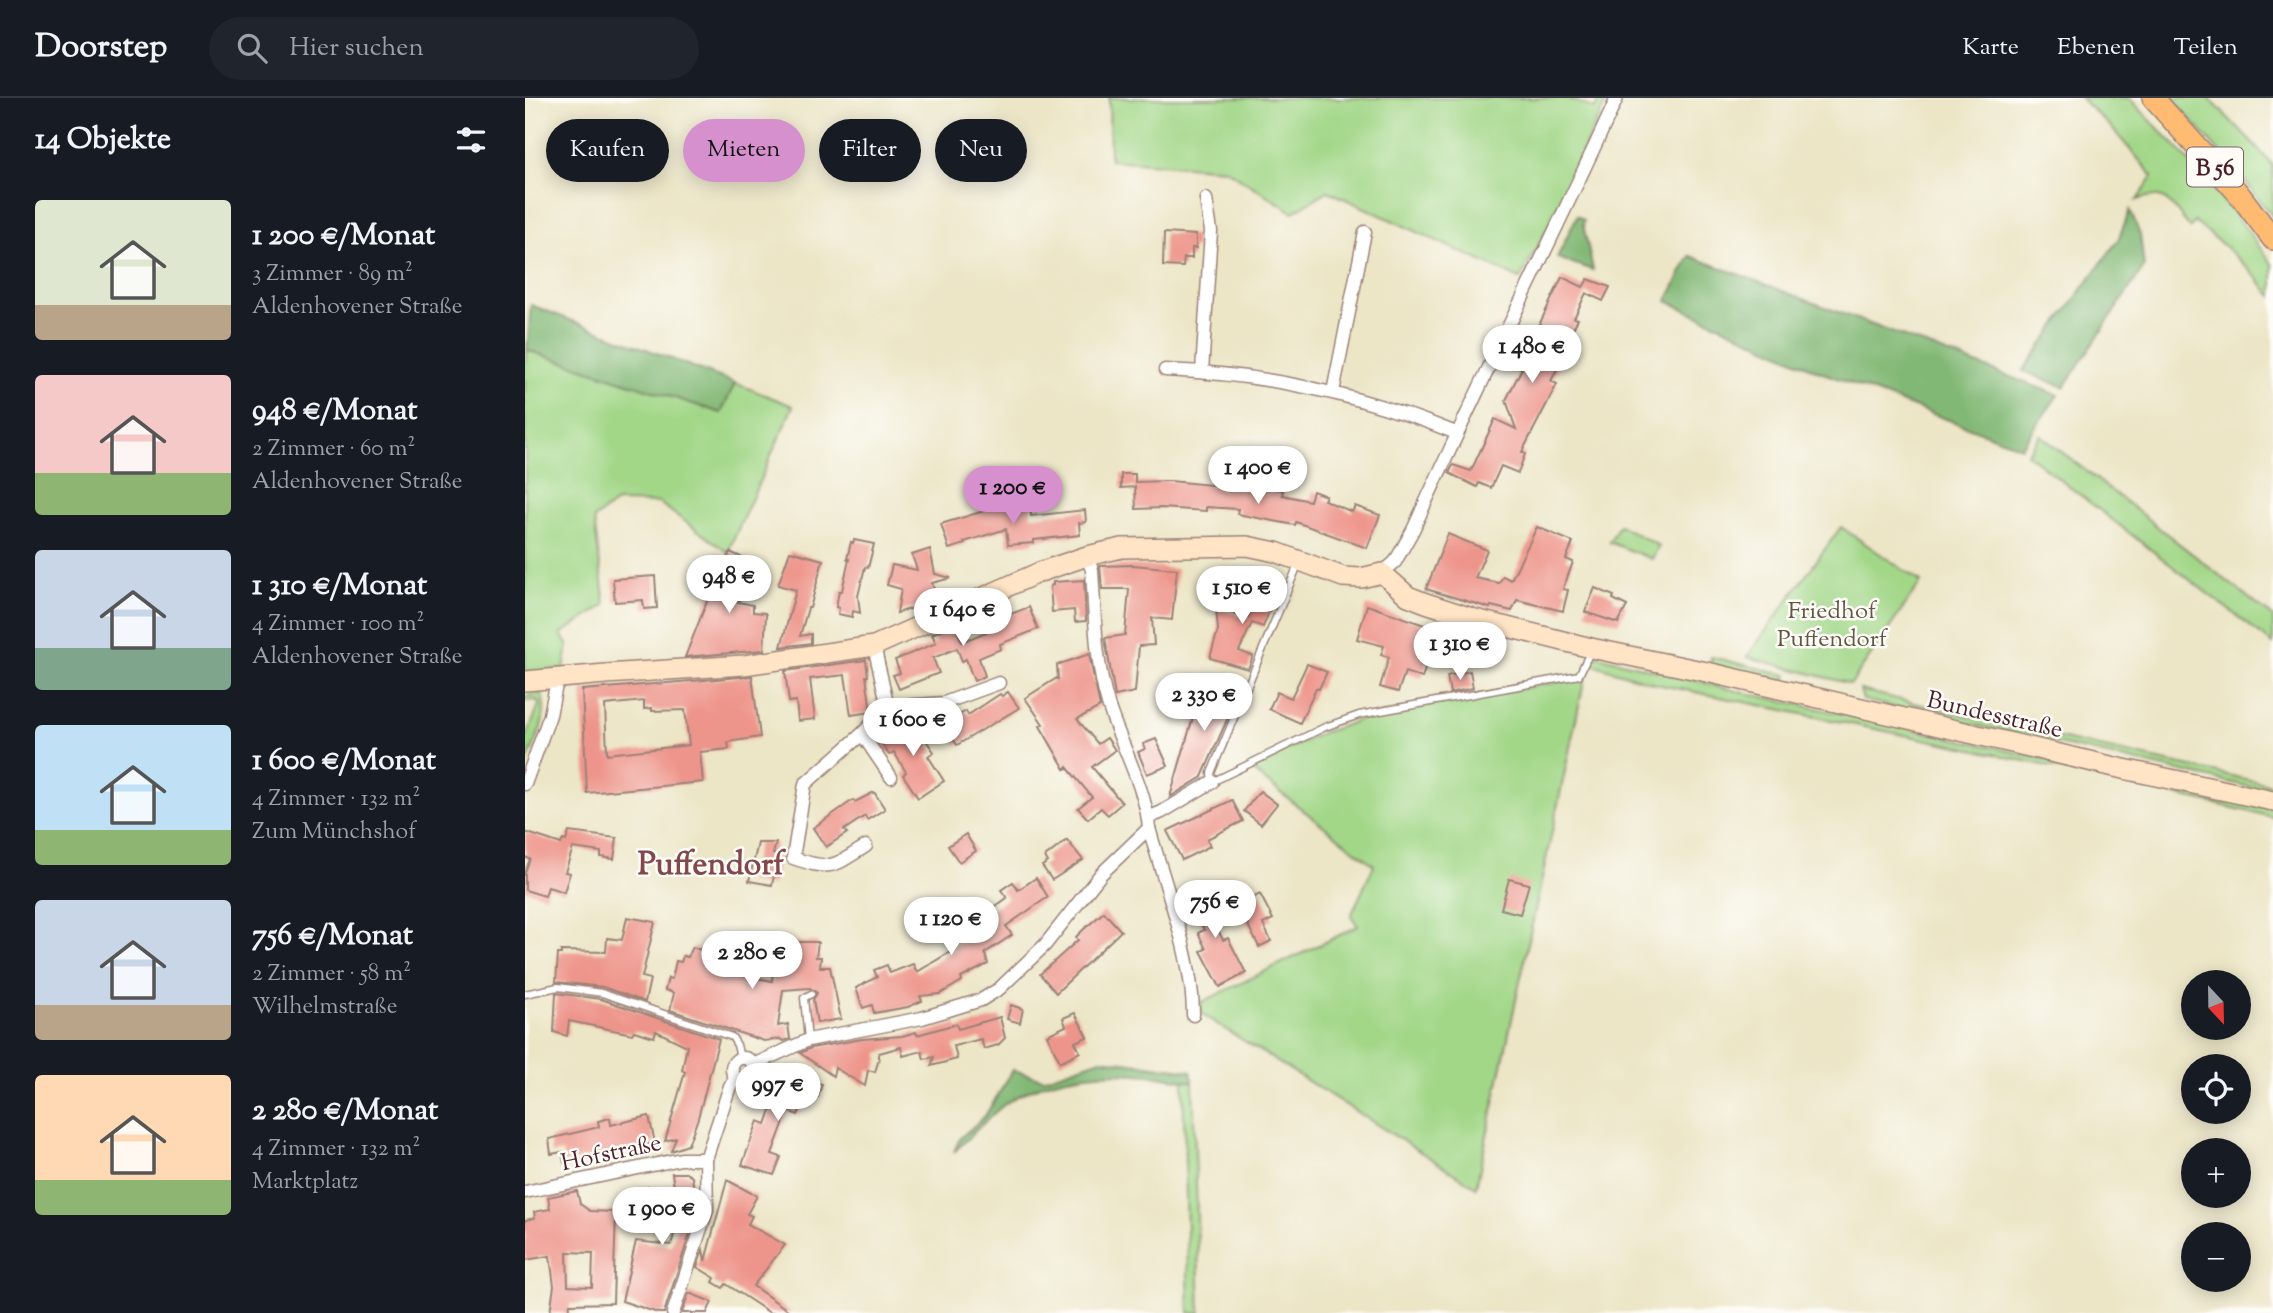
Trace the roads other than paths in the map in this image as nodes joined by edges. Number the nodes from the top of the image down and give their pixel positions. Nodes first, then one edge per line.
1 (1617, 98) edge
2 (2153, 98) edge
3 (1206, 199) dead end
4 (1366, 232) dead end
5 (2273, 239) edge
6 (1165, 370) dead end
7 (1202, 372) junction
8 (1332, 392) junction
9 (1456, 433) junction
10 (1087, 556) junction
11 (1300, 559) junction
12 (1382, 573) junction
13 (874, 646) junction
14 (1591, 648) junction
15 (557, 680) junction
16 (525, 681) edge
17 (999, 684) dead end
18 (888, 707) junction
19 (862, 733) junction
20 (891, 777) dead end
21 (1212, 782) junction
22 (525, 784) edge
23 (2273, 801) edge
24 (1148, 823) junction
25 (866, 846) dead end
26 (525, 994) edge
27 (811, 994) dead end
28 (1193, 1015) dead end
29 (808, 1040) junction
30 (740, 1058) junction
31 (753, 1065) junction
32 (736, 1079) junction
33 (706, 1159) junction
34 (525, 1192) edge
35 (673, 1313) edge

1 - 9 street
2 - 5 main road, B 56
3 - 7 street
4 - 8 street
6 - 7 street
7 - 8 street
8 - 9 street
9 - 12 street
10 - 11 street
10 - 13 street
10 - 24 street
11 - 12 street
11 - 21 lane
12 - 14 street, Bundesstraße
13 - 15 street
13 - 18 street
14 - 21 lane
14 - 23 street, Bundesstraße
15 - 16 street
15 - 22 street
17 - 18 street
18 - 19 street
19 - 20 street
19 - 25 street
21 - 24 street
24 - 28 street
24 - 29 street
26 - 30 lane
27 - 29 lane
29 - 31 street
30 - 31 street
30 - 32 street
31 - 32 street
32 - 33 street
33 - 34 street, Hofstraße
33 - 35 street

